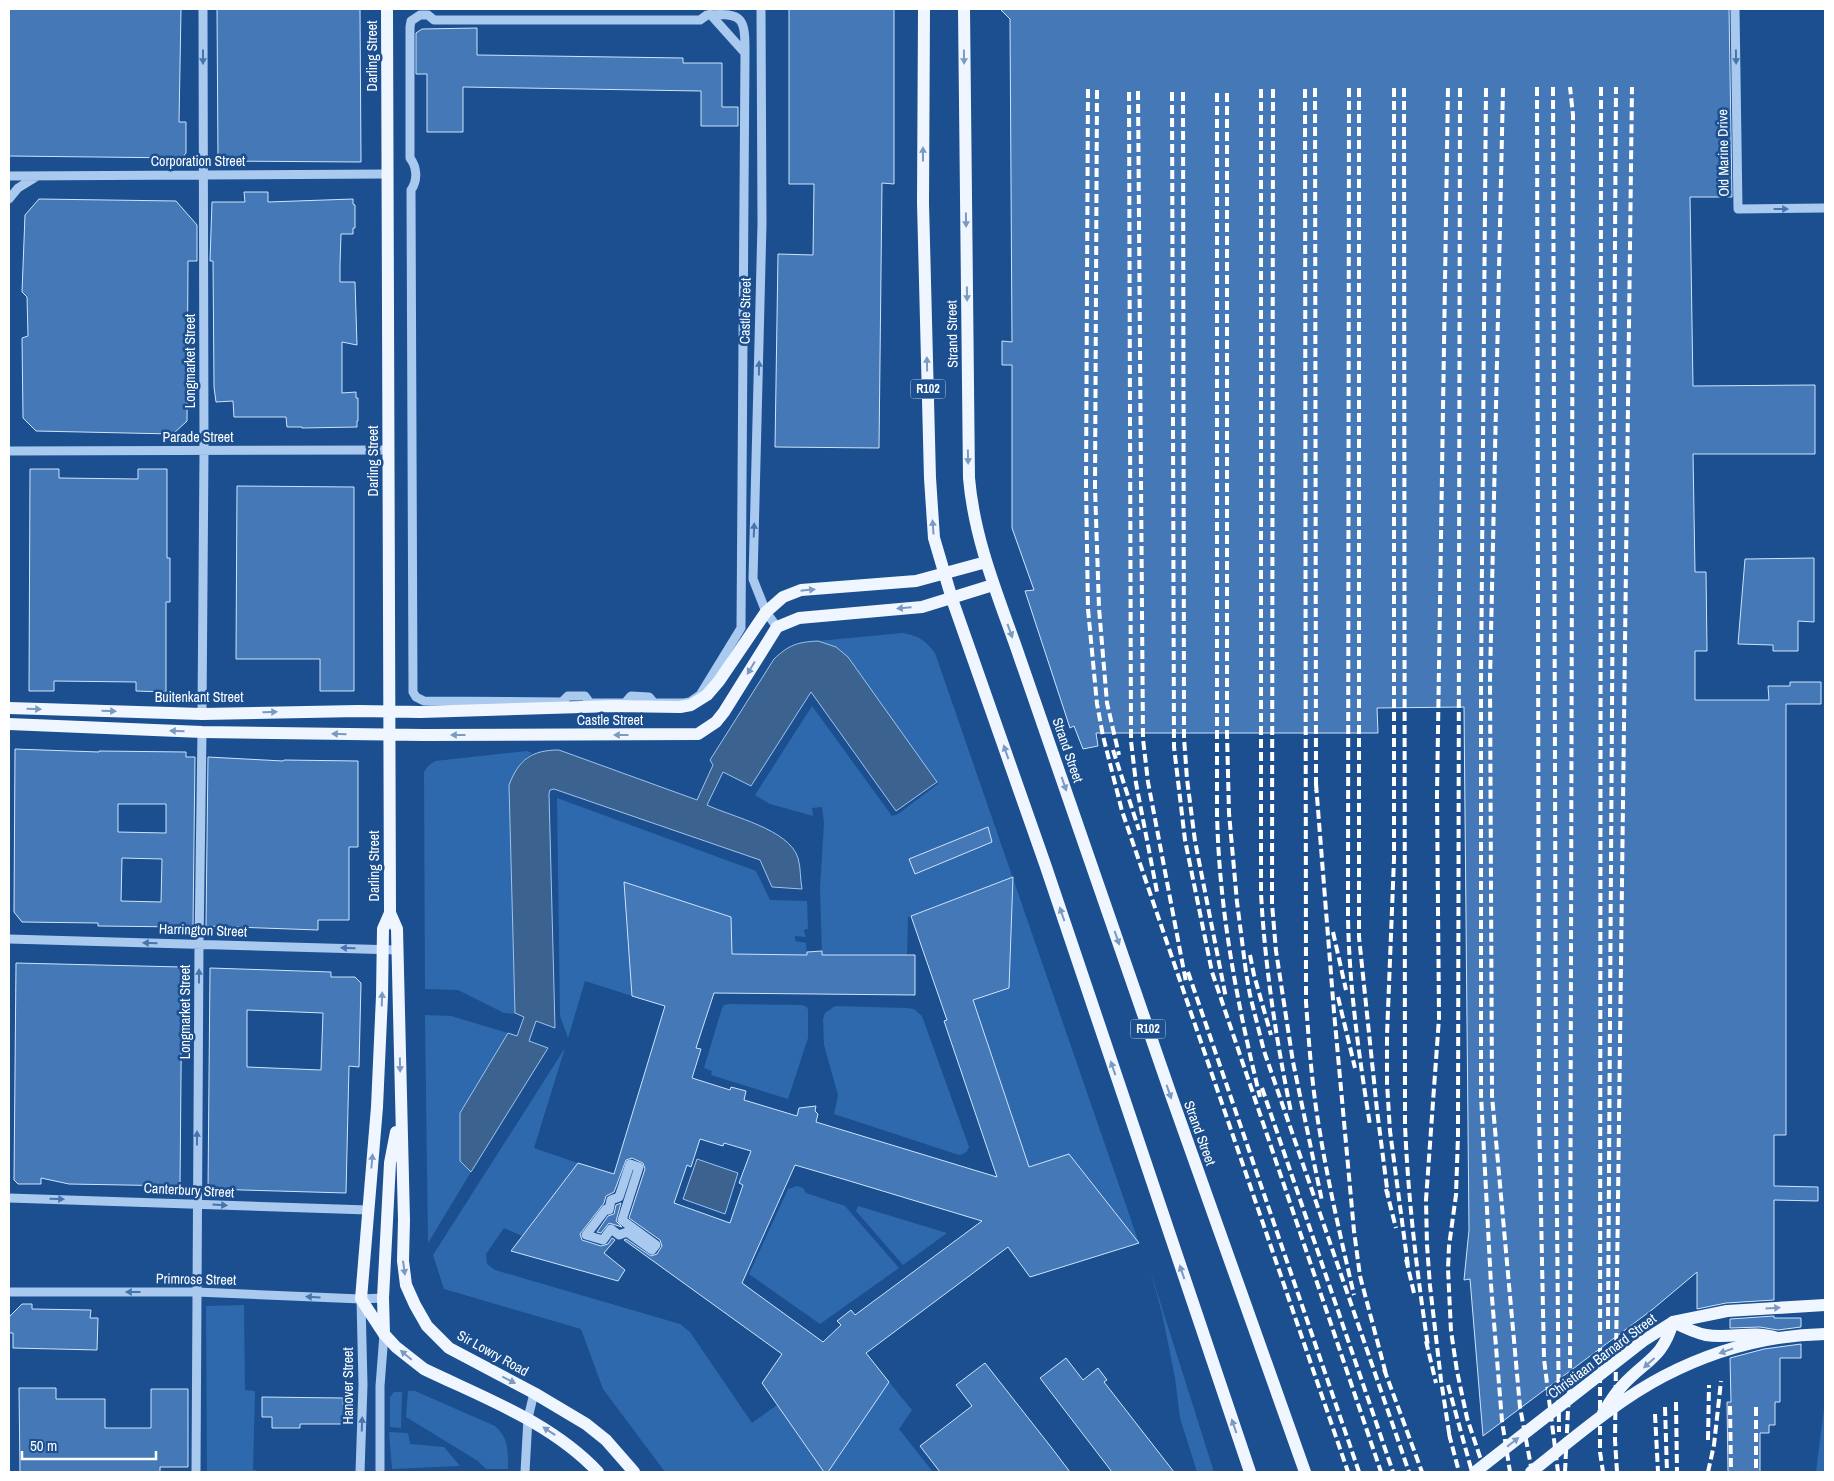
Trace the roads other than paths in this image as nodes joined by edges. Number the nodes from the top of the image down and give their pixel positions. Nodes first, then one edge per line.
1 (203, 9) edge
2 (387, 9) edge
3 (761, 9) edge
4 (924, 9) edge
5 (964, 9) edge
6 (1735, 9) edge
7 (710, 14) junction
8 (745, 53) junction
9 (203, 174) junction
10 (387, 174) junction
11 (9, 176) edge
12 (41, 176) junction
13 (9, 198) edge
14 (1825, 208) edge
15 (388, 450) junction
16 (9, 451) edge
17 (204, 451) junction
18 (986, 562) junction
19 (943, 574) junction
20 (993, 585) junction
21 (952, 599) junction
22 (766, 612) junction
23 (777, 627) junction
24 (9, 708) edge
25 (388, 711) junction
26 (202, 714) junction
27 (9, 724) edge
28 (202, 732) junction
29 (388, 734) junction
30 (390, 913) junction
31 (9, 940) edge
32 (199, 944) junction
33 (382, 949) junction
34 (397, 950) junction
35 (400, 1110) junction
36 (9, 1198) edge
37 (197, 1204) junction
38 (368, 1210) junction
39 (404, 1220) joint
40 (656, 1245) joint
41 (9, 1292) edge
42 (196, 1292) junction
43 (383, 1298) junction
44 (361, 1299) junction
45 (1825, 1305) edge
46 (1673, 1322) junction
47 (384, 1334) junction
48 (1825, 1334) edge
49 (1777, 1338) junction
50 (534, 1393) junction
51 (528, 1418) junction
52 (1600, 1419) junction
53 (196, 1472) edge
54 (360, 1472) edge
55 (380, 1472) edge
56 (525, 1472) edge
57 (598, 1472) edge
58 (634, 1472) edge
59 (1250, 1472) edge
60 (1305, 1472) edge
61 (1474, 1472) edge
62 (1530, 1472) edge

1 -> 9 street, Longmarket Street
2 - 10 main road, Darling Street
22 -> 3 street, Castle Street
19 -> 4 main road, Strand Street / R102
5 -> 18 main road, Strand Street / R102
6 -> 14 street, Old Marine Drive
7 - 8 street
7 - 8 street
7 - 8 street
9 - 10 street, Corporation Street
9 - 12 street, Corporation Street
9 - 17 street, Longmarket Street
10 - 15 main road, Darling Street
11 - 12 street, Corporation Street
12 - 13 street
15 - 17 street, Parade Street
15 - 25 main road, Darling Street
16 - 17 street, Parade Street
17 - 26 street, Longmarket Street
18 - 19 main road, Castle Street
18 - 20 main road, Strand Street / R102
19 - 21 main road, Strand Street / R102
22 -> 19 main road, Castle Street
20 - 21 main road
20 -> 60 main road, Strand Street / R102
21 -> 23 main road
59 -> 21 main road, Strand Street / R102
22 - 23 street, Castle Street
22 - 25 main road, Castle Street
23 -> 29 main road, Castle Street
24 -> 26 main road, Buitenkant Street
26 -> 25 main road, Buitenkant Street
25 - 29 main road, Darling Street
28 -> 27 main road
29 -> 28 main road
28 - 32 street, Longmarket Street
29 - 30 main road, Darling Street
30 - 33 main road, Darling Street
30 - 34 main road, Darling Street
32 -> 31 street, Harrington Street
33 -> 32 street, Harrington Street
37 -> 32 street, Longmarket Street
33 - 34 street, Harrington Street
38 -> 33 main road, Darling Street
34 -> 35 main road, Darling Street
35 - 39 main road, Darling Street
35 - 43 main road
36 -> 37 street, Canterbury Street
37 -> 38 street, Canterbury Street
37 - 42 street, Longmarket Street
38 - 44 main road, Darling Street
39 -> 50 main road, Sir Lowry Road
40 - 40 street
42 -> 41 street, Primrose Street
44 -> 42 street, Primrose Street
42 - 53 street, Longmarket Street
43 - 44 street, Primrose Street
43 - 47 main road
44 - 47 main road
54 -> 44 street, Hanover Street
46 -> 45 main road, Christiaan Barnard Street
46 - 49 main road
46 -> 52 main road, bridge
61 -> 46 main road, Christiaan Barnard Street, bridge
51 -> 47 main road
47 - 55 street
48 - 49 main road, bridge
49 -> 52 main road, bridge
50 - 51 street
50 - 58 main road, Sir Lowry Road
51 - 56 street
57 -> 51 main road
52 - 62 main road, bridge

